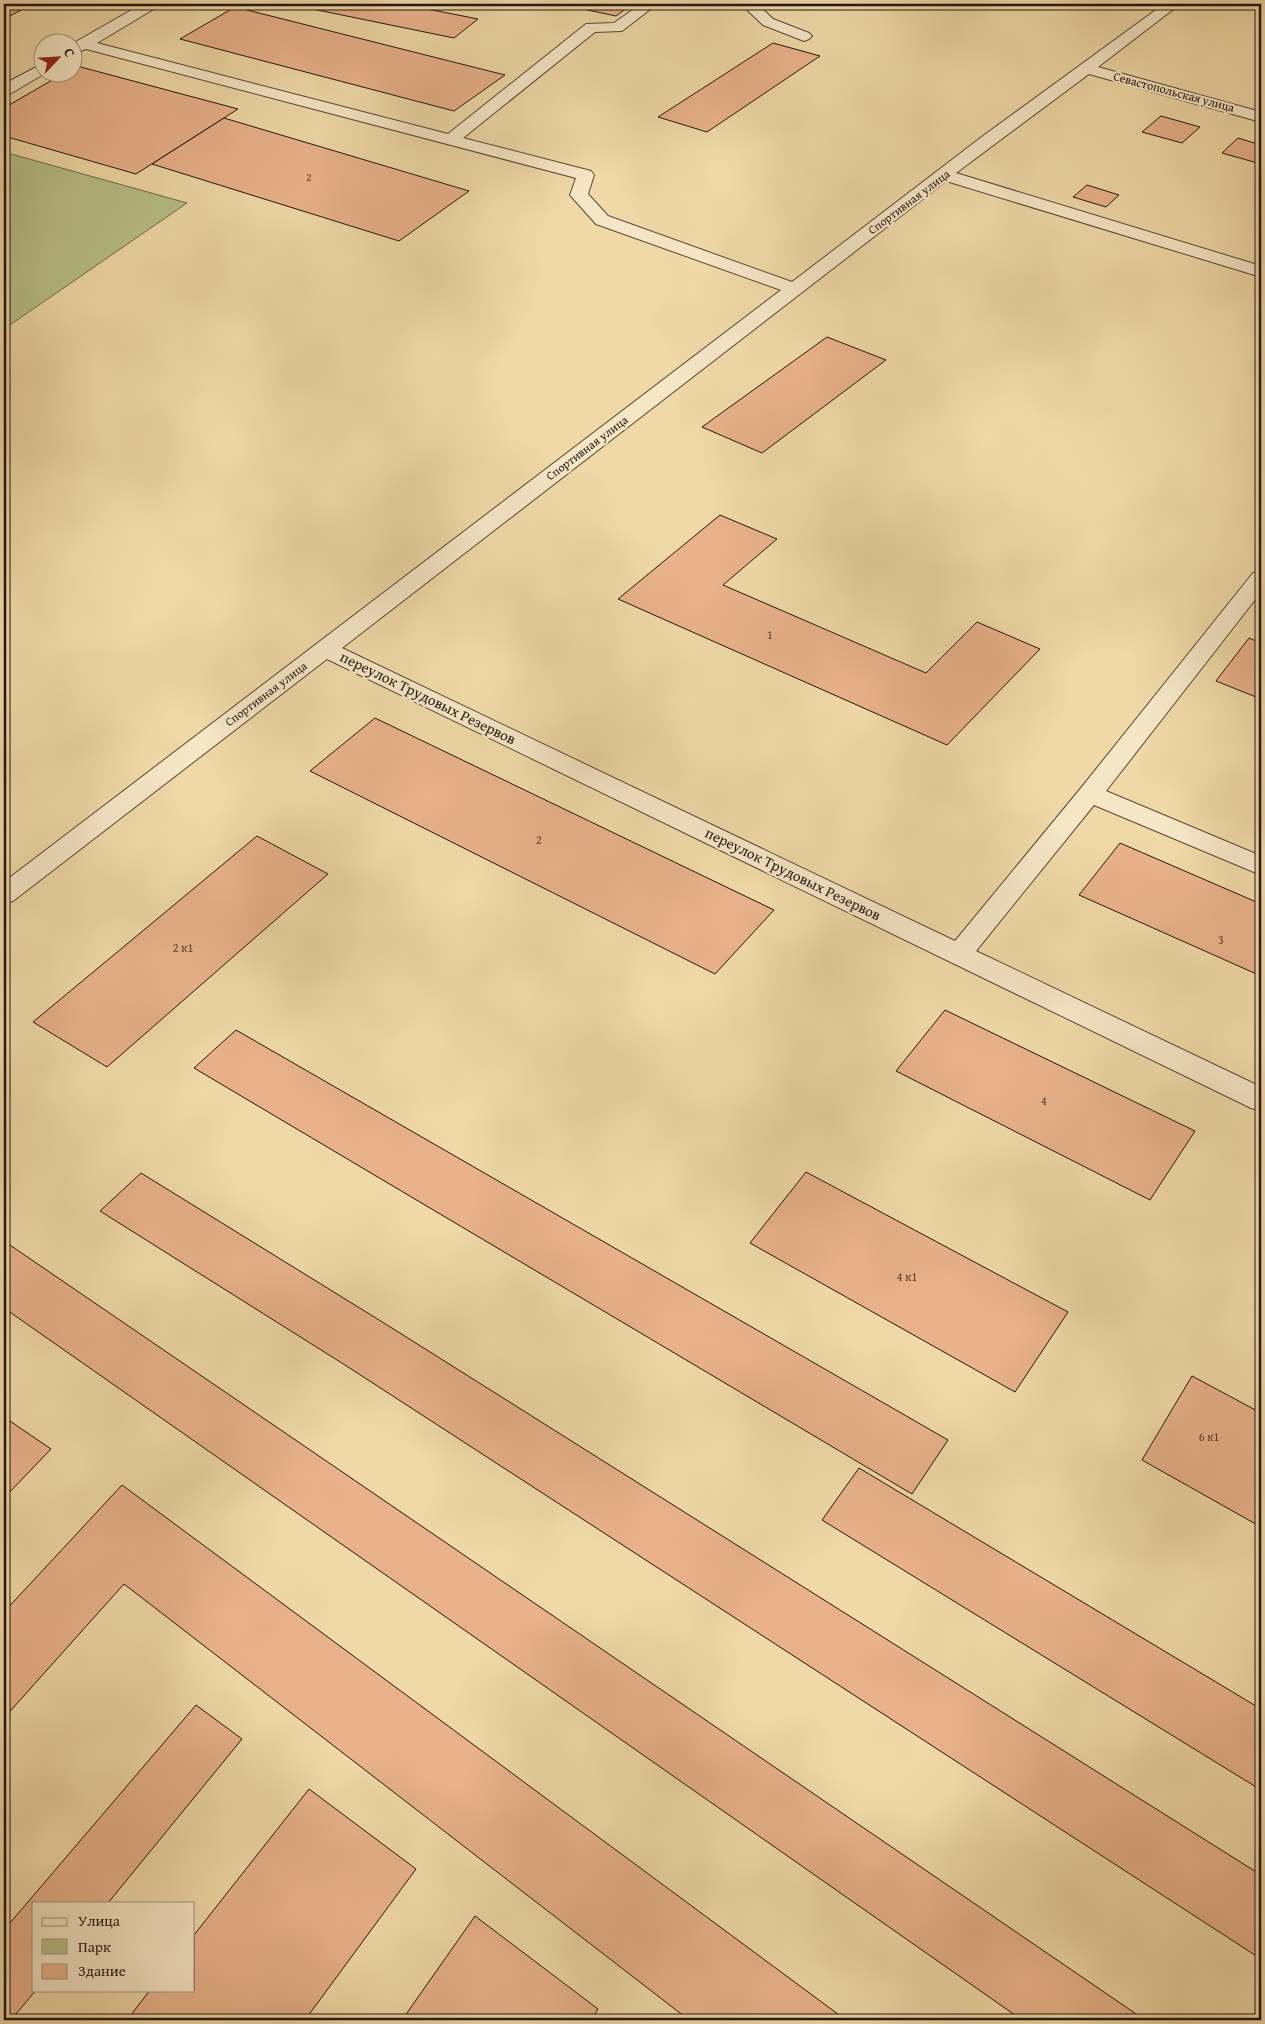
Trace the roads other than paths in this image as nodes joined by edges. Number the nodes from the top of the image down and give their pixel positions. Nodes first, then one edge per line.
1 (152, 4) edge
2 (650, 4) edge
3 (748, 4) edge
4 (1173, 4) edge
5 (804, 36) dead end
6 (82, 46) edge
7 (82, 49) edge
8 (1086, 68) junction
9 (32, 74) edge
10 (4, 92) edge
11 (1261, 116) edge
12 (452, 140) junction
13 (944, 175) junction
14 (1261, 272) edge
15 (796, 289) junction
16 (1261, 578) edge
17 (325, 648) junction
18 (1090, 794) junction
19 (1261, 866) edge
20 (4, 895) edge
21 (959, 954) junction
22 (1261, 1100) edge

1 - 6 street
2 - 12 street
3 - 5 street
4 - 8 street, Спортивная улица
7 - 12 street
8 - 11 street, Севастопольская улица
8 - 13 street, Спортивная улица
9 - 10 street
12 - 15 street
13 - 14 street
13 - 15 street, Спортивная улица
15 - 17 street, Спортивная улица
16 - 18 street
17 - 20 street, Спортивная улица
17 - 21 street, переулок Трудовых Резервов
18 - 19 street
18 - 21 street
21 - 22 street, переулок Трудовых Резервов

